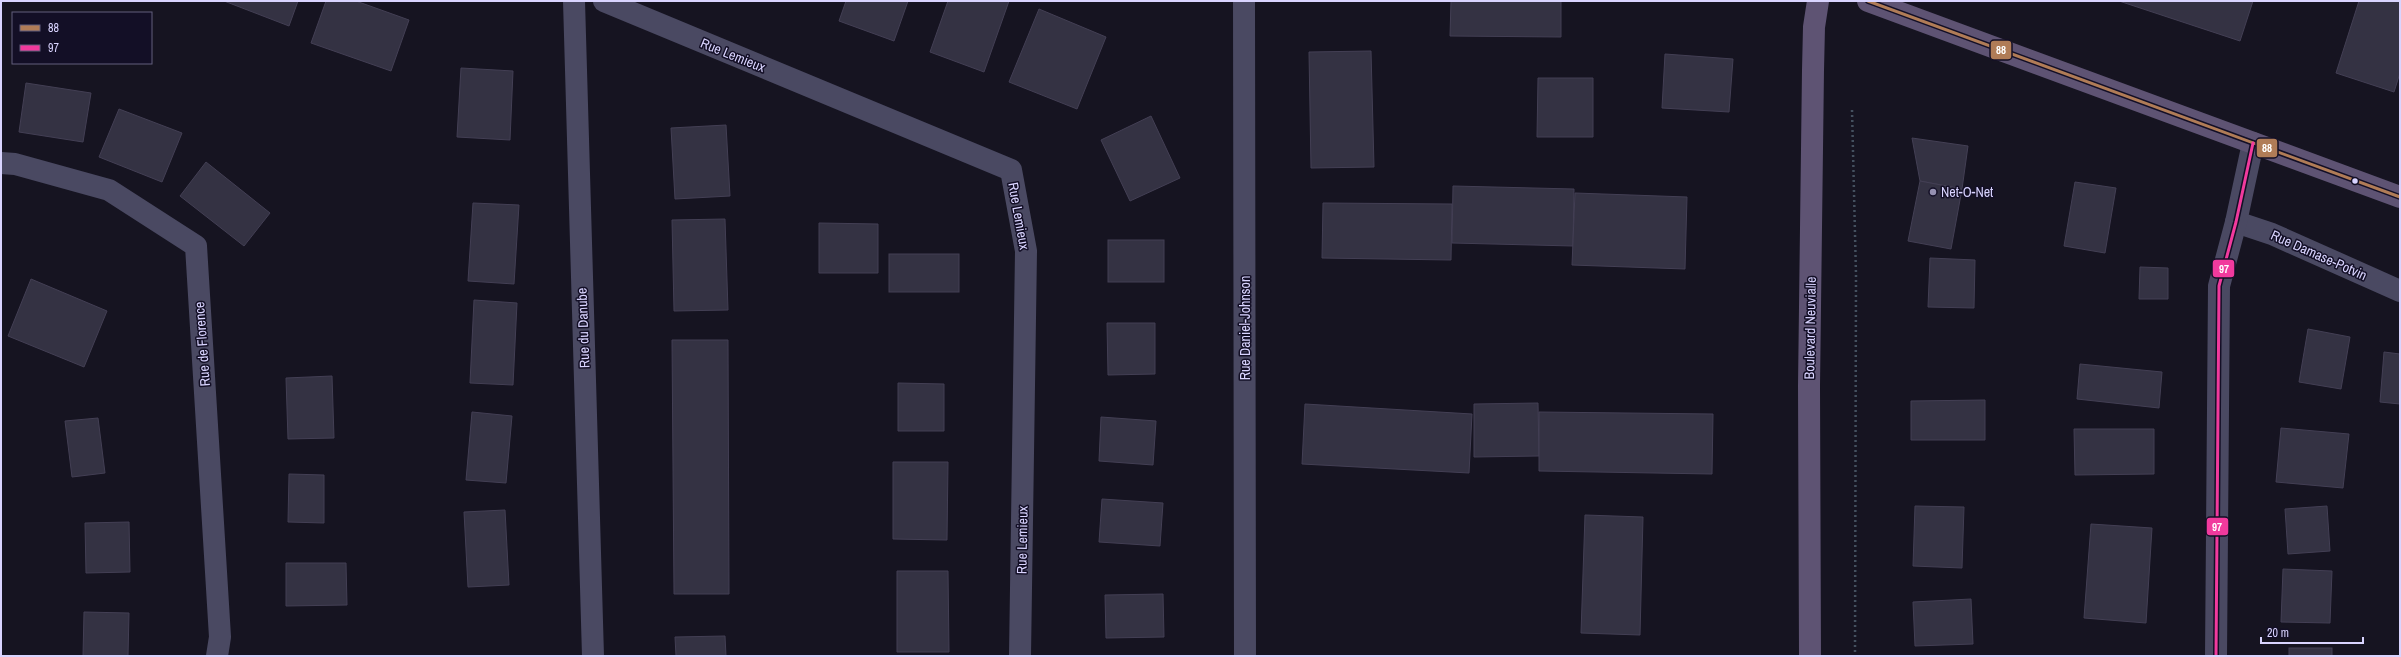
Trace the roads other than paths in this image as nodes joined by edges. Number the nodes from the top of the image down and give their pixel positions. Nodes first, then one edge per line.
1 (574, 1) edge
2 (604, 1) edge
3 (1244, 1) edge
4 (1818, 1) edge
5 (1868, 1) edge
6 (2253, 143) junction
7 (1, 163) edge
8 (2400, 197) edge
9 (2236, 222) junction
10 (2400, 291) edge
11 (217, 656) edge
12 (593, 656) edge
13 (1020, 656) edge
14 (1245, 656) edge
15 (1810, 656) edge
16 (2216, 656) edge

1 - 12 street, Rue du Danube
2 - 13 street, Rue Lemieux
3 - 14 street, Rue Daniel-Johnson
4 - 15 main road, Boulevard Neuvialle
5 - 6 main road
6 - 8 main road
6 - 9 street
7 - 11 street, Rue de Florence
9 - 10 street, Rue Damase-Potvin
9 - 16 street

